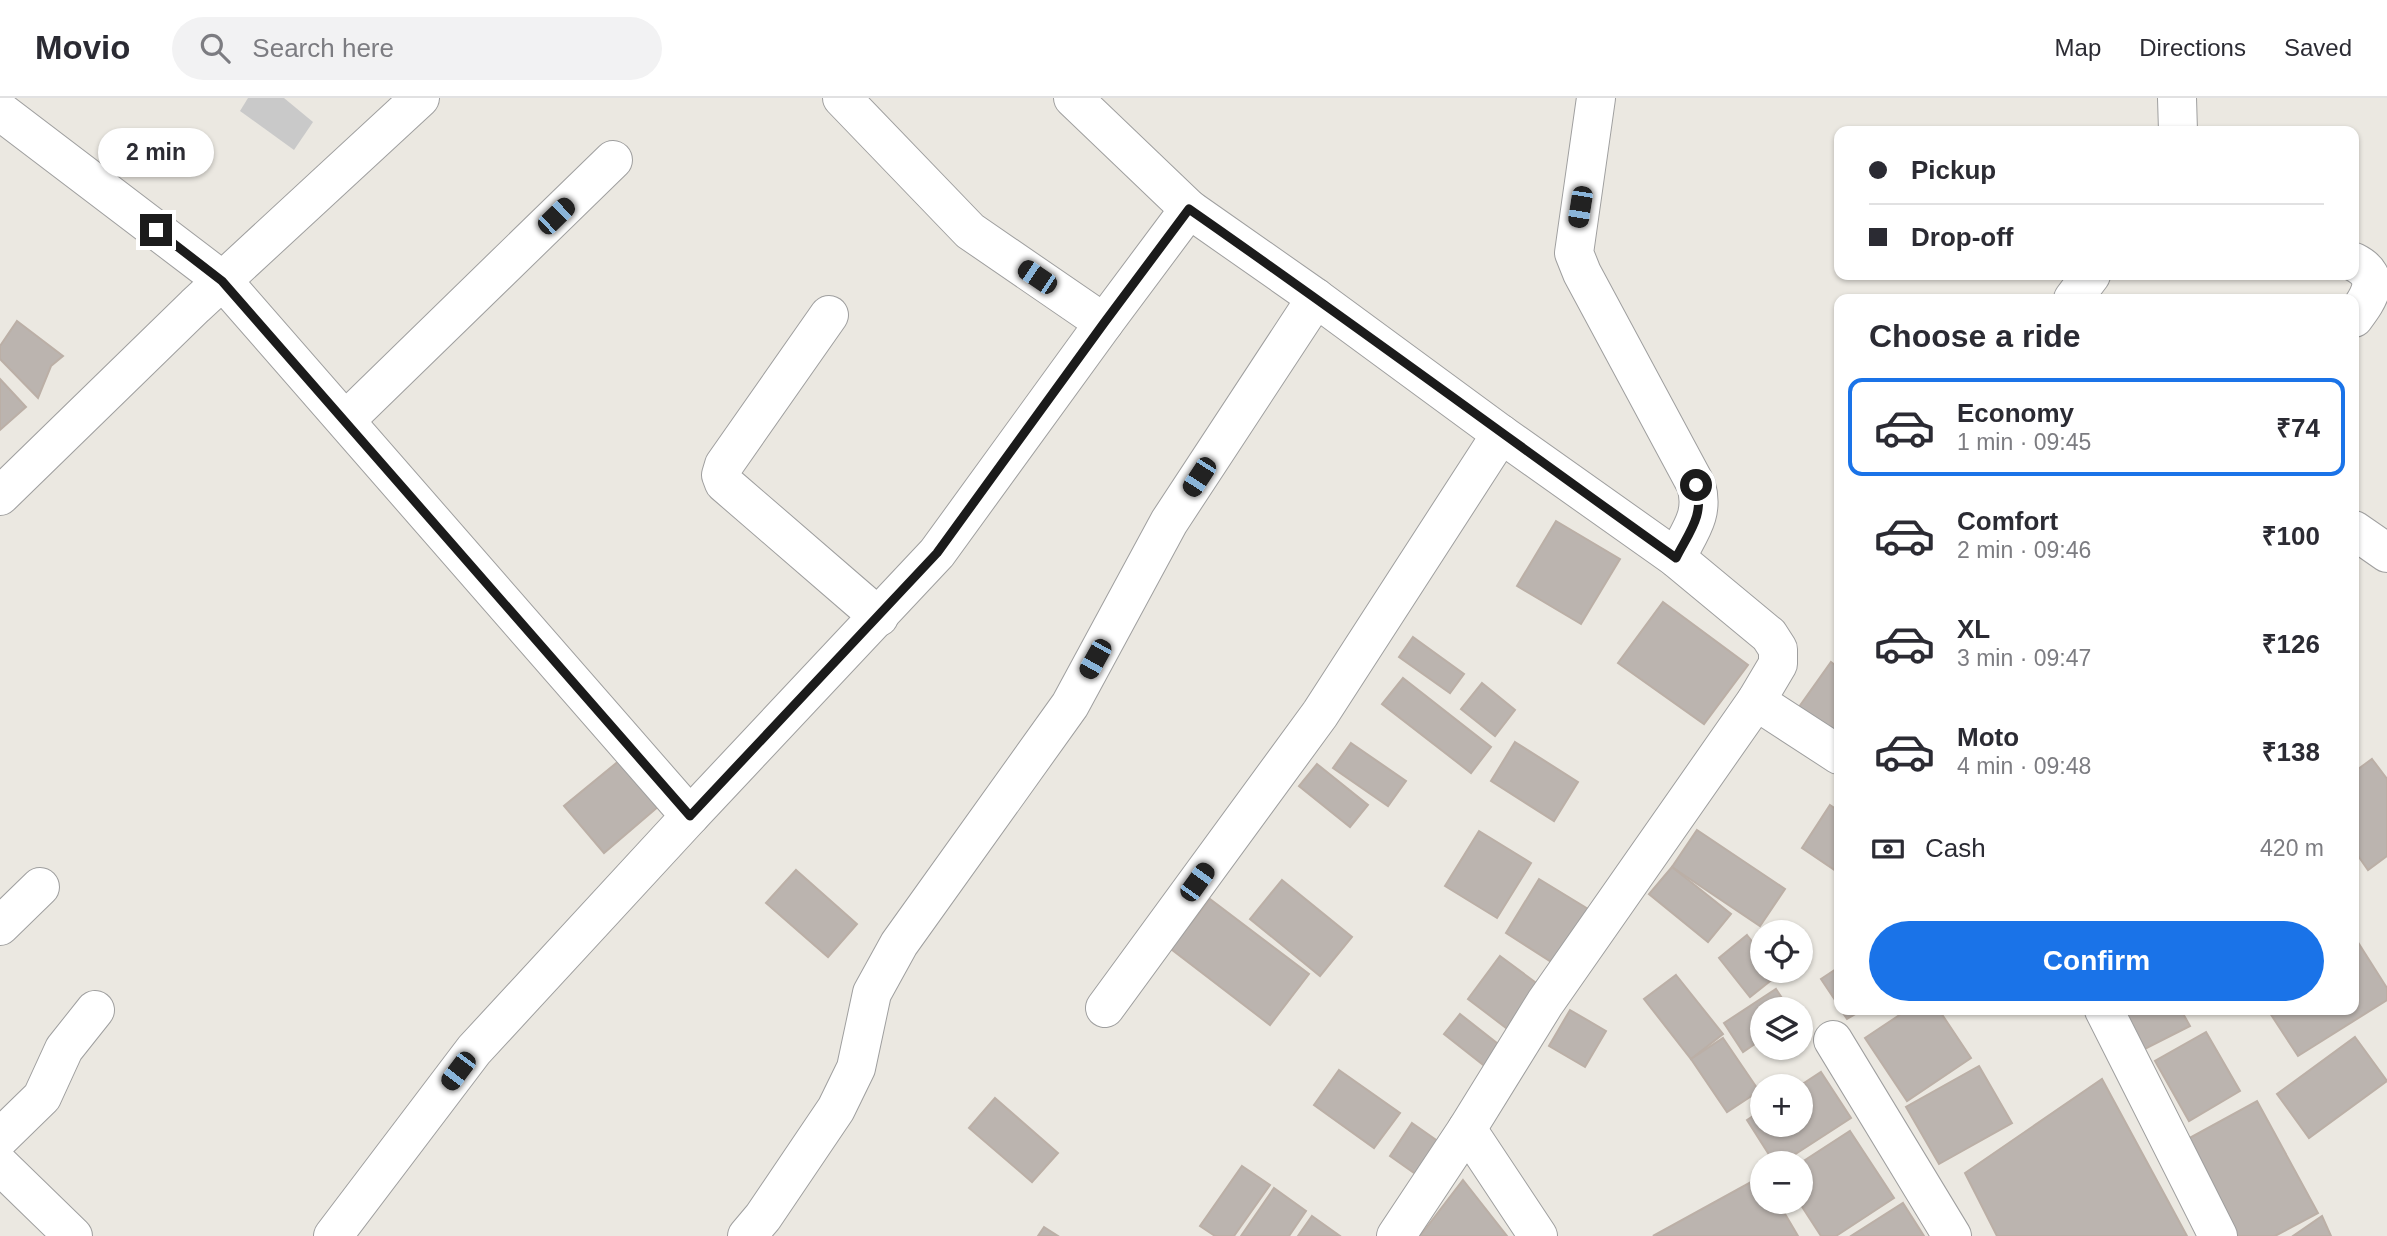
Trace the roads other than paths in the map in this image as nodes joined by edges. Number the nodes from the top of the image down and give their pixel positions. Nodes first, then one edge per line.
1 (421, 98) edge
2 (842, 98) edge
3 (1073, 98) edge
4 (1596, 98) edge
5 (2176, 98) edge
6 (0, 111) edge
7 (2178, 126) edge
8 (613, 160) dead end
9 (1189, 209) junction
10 (2359, 266) edge
11 (222, 281) junction
12 (1316, 298) junction
13 (2359, 311) edge
14 (829, 315) dead end
15 (1104, 323) junction
16 (346, 420) junction
17 (1501, 434) junction
18 (0, 496) edge
19 (2359, 533) edge
20 (2387, 553) edge
21 (1676, 558) junction
22 (879, 617) junction
23 (1756, 701) junction
24 (1834, 752) edge
25 (690, 816) junction
26 (40, 887) dead end
27 (0, 926) edge
28 (1105, 1008) dead end
29 (95, 1010) dead end
30 (2107, 1015) edge
31 (1833, 1040) dead end
32 (1467, 1129) junction
33 (0, 1138) edge
34 (0, 1165) edge
35 (73, 1236) edge
36 (333, 1236) edge
37 (747, 1236) edge
38 (1396, 1236) edge
39 (1538, 1236) edge
40 (1952, 1236) edge
41 (2218, 1236) edge

1 - 11 street
2 - 15 street
3 - 9 street
4 - 21 street
5 - 7 street
6 - 11 street
8 - 16 street
9 - 12 street
9 - 15 street
10 - 13 street
11 - 16 street
11 - 18 street
12 - 17 street
12 - 37 street
14 - 22 street
15 - 22 street
16 - 25 street
17 - 21 street
17 - 28 street
19 - 20 street
21 - 23 street
22 - 25 street
23 - 24 street
23 - 32 street
25 - 36 street
26 - 27 street
29 - 33 street
30 - 41 street
31 - 40 street
32 - 38 street
32 - 39 street
34 - 35 street

